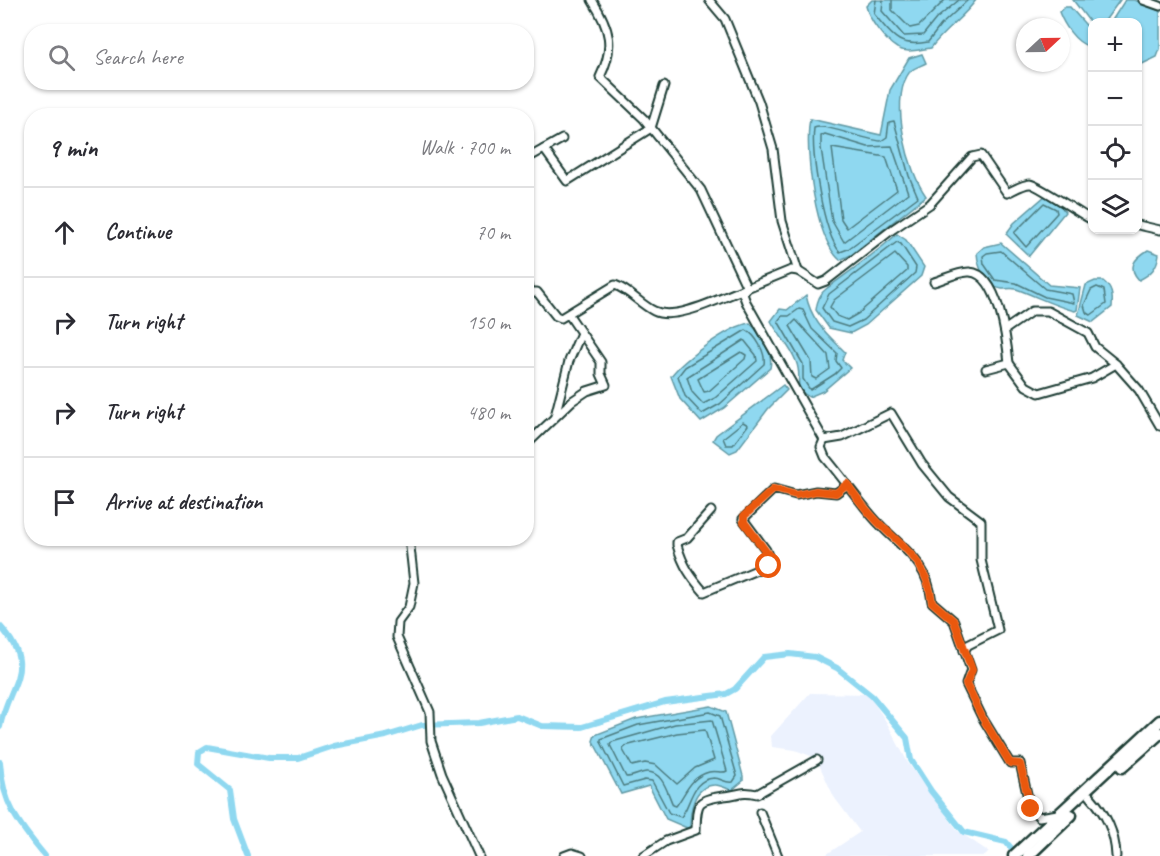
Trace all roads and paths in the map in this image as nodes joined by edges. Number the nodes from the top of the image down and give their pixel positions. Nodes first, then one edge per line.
1 (592, 0) edge
2 (710, 0) edge
3 (1143, 0) edge
4 (1160, 6) edge
5 (664, 86) dead end
6 (651, 128) junction
7 (562, 139) dead end
8 (544, 149) junction
9 (534, 155) edge
10 (1088, 218) edge
11 (1142, 226) edge
12 (1160, 230) edge
13 (798, 271) junction
14 (934, 282) dead end
15 (747, 288) junction
16 (534, 294) edge
17 (569, 315) junction
18 (1006, 329) junction
19 (581, 333) junction
20 (1009, 363) junction
21 (1116, 364) junction
22 (986, 369) dead end
23 (554, 418) junction
24 (1160, 426) edge
25 (534, 437) edge
26 (824, 440) junction
27 (847, 484) junction
28 (711, 511) dead end
29 (409, 546) edge
30 (964, 651) junction
31 (1157, 729) edge
32 (817, 760) dead end
33 (1090, 796) junction
34 (760, 812) dead end
35 (1064, 812) junction
36 (1027, 853) edge
37 (479, 856) edge
38 (564, 856) edge
39 (582, 856) edge
40 (643, 856) edge
41 (778, 856) edge
42 (1014, 856) edge
43 (1116, 856) edge

1 - 6 street
2 - 13 street
3 - 4 street
5 - 6 street
6 - 8 street
6 - 15 street
7 - 8 street
8 - 9 street
10 - 13 street
11 - 12 street
13 - 15 street
14 - 18 street
15 - 17 street
15 - 26 street
16 - 17 street
17 - 19 street
18 - 20 street
18 - 21 street
19 - 23 street
19 - 23 street
20 - 21 street
20 - 22 street
21 - 24 street
23 - 25 street
26 - 27 street
26 - 30 street
27 - 28 street
27 - 30 street
29 - 37 street
30 - 35 street
31 - 33 highway
31 - 35 highway
32 - 40 street
33 - 36 highway
33 - 43 street
34 - 41 street
35 - 36 highway
36 - 42 highway
38 - 39 street

